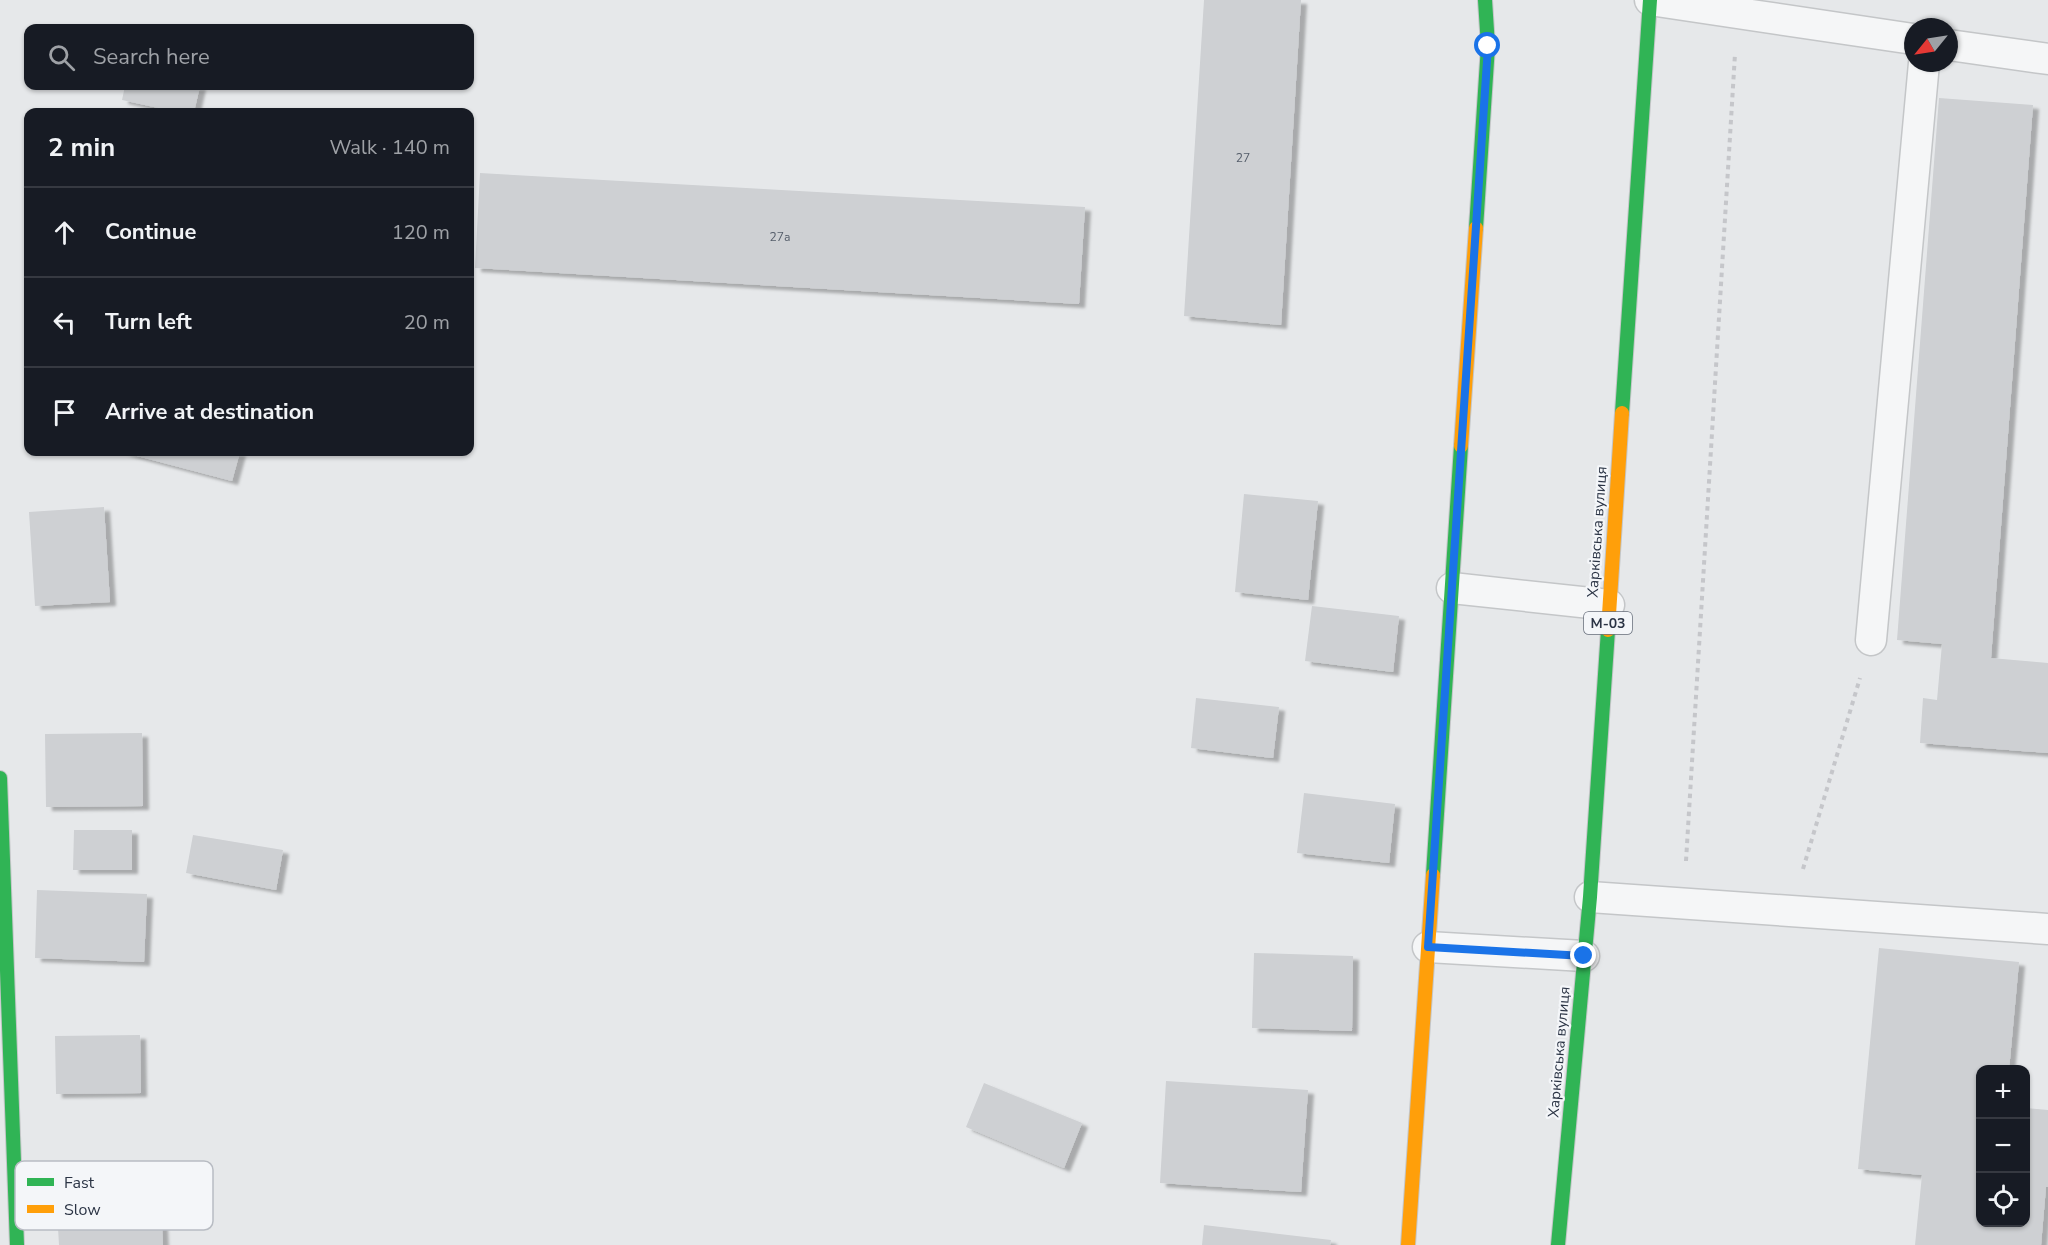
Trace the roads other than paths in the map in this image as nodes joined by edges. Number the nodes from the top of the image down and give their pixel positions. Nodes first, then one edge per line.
1 (1485, 0) edge
2 (1650, 0) edge
3 (1904, 38) edge
4 (1958, 46) edge
5 (2048, 60) edge
6 (1923, 72) edge
7 (1452, 588) junction
8 (1609, 605) junction
9 (1871, 640) road end
10 (0, 778) edge
11 (1590, 897) junction
12 (2048, 929) edge
13 (1428, 947) junction
14 (1584, 956) junction
15 (15, 1190) edge
16 (16, 1230) edge
17 (17, 1245) edge
18 (1408, 1245) edge
19 (1558, 1245) edge

1 - 7 main road
2 - 3 lane
2 - 8 main road, Харківська вулиця / М-03
4 - 5 lane
6 - 9 lane
7 - 8 lane
7 - 13 main road
8 - 11 main road, Харківська вулиця / М-03
10 - 15 main road
11 - 12 lane
11 - 14 main road, Харківська вулиця / М-03
13 - 14 lane
13 - 18 main road
14 - 19 main road, Харківська вулиця / М-03
16 - 17 main road

